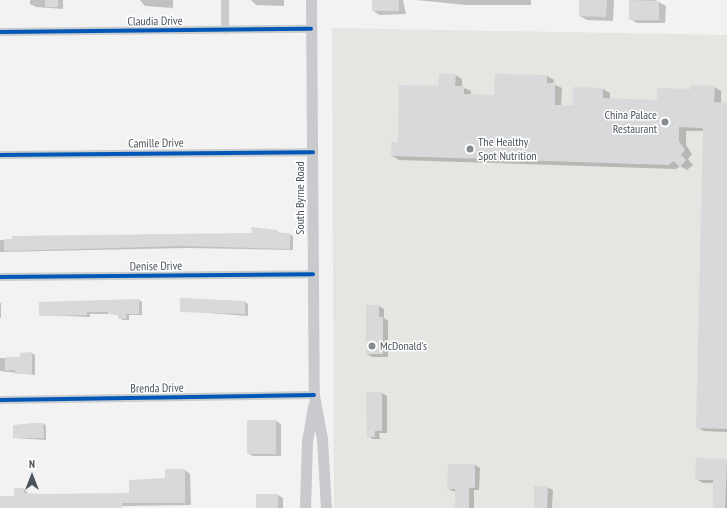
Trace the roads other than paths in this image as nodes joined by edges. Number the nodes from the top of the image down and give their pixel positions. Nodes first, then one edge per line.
1 (225, 0) edge
2 (311, 0) edge
3 (311, 29) junction
4 (226, 30) junction
5 (0, 32) edge
6 (313, 152) junction
7 (0, 155) edge
8 (313, 274) junction
9 (0, 278) edge
10 (314, 396) junction
11 (0, 400) edge
12 (305, 508) edge
13 (326, 508) edge

1 - 4 street
2 - 3 main road, South Byrne Road
3 - 4 street, Claudia Drive
3 - 6 main road, South Byrne Road
4 - 5 street, Claudia Drive
6 - 7 street, Camille Drive
6 - 8 main road, South Byrne Road
8 - 9 street, Denise Drive
8 - 10 main road, South Byrne Road
10 - 11 street, Brenda Drive
10 - 12 main road, South Byrne Road
10 - 13 main road, South Byrne Road

